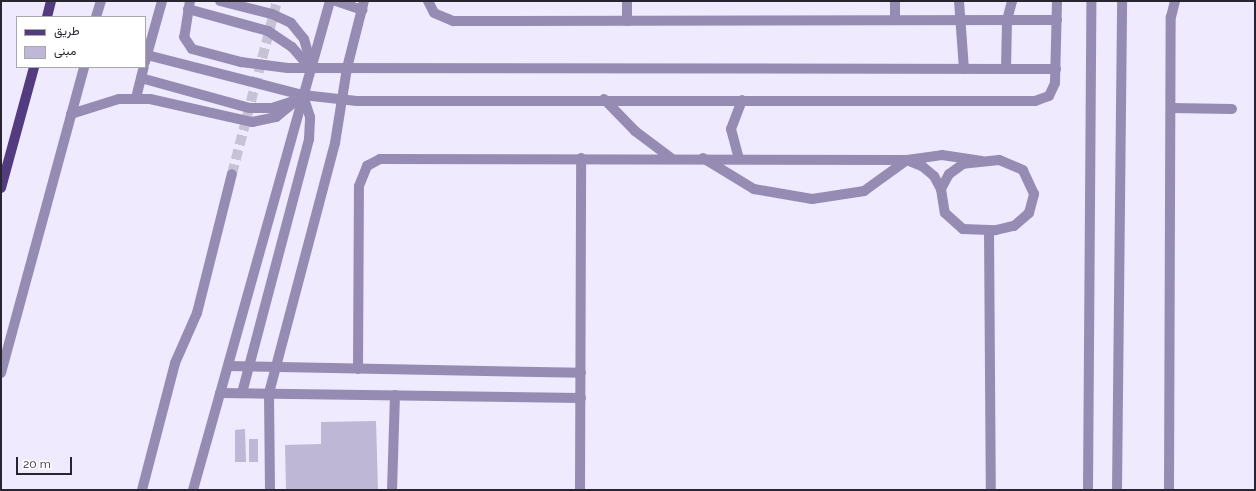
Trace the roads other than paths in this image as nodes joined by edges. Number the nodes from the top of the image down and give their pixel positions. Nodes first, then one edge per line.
1 (51, 1) edge
2 (101, 1) edge
3 (162, 1) edge
4 (220, 1) edge
5 (330, 1) edge
6 (336, 1) edge
7 (428, 1) edge
8 (627, 1) edge
9 (896, 1) edge
10 (960, 1) edge
11 (1012, 1) edge
12 (1057, 1) edge
13 (1092, 1) edge
14 (1122, 1) edge
15 (1175, 1) edge
16 (189, 5) edge
17 (363, 6) edge
18 (47, 16) edge
19 (96, 16) edge
20 (895, 20) junction
21 (963, 20) junction
22 (1007, 20) junction
23 (1057, 20) junction
24 (627, 21) junction
25 (146, 59) edge
26 (34, 68) edge
27 (84, 68) edge
28 (144, 68) edge
29 (311, 68) junction
30 (347, 68) junction
31 (964, 69) junction
32 (1006, 69) junction
33 (1056, 70) junction
34 (141, 78) junction
35 (303, 95) junction
36 (136, 98) junction
37 (340, 100) junction
38 (604, 100) junction
39 (742, 100) junction
40 (1171, 108) junction
41 (1232, 110) dead end
42 (72, 114) junction
43 (581, 158) junction
44 (671, 158) junction
45 (703, 158) junction
46 (739, 158) junction
47 (907, 160) junction
48 (982, 161) junction
49 (232, 174) tunnel mouth
50 (1, 188) edge
51 (941, 189) junction
52 (989, 230) junction
53 (228, 366) junction
54 (249, 367) junction
55 (275, 368) junction
56 (358, 369) junction
57 (1, 373) edge
58 (581, 373) junction
59 (220, 393) junction
60 (242, 393) junction
61 (269, 394) junction
62 (395, 395) junction
63 (581, 398) junction
64 (142, 490) edge
65 (193, 490) edge
66 (270, 490) edge
67 (392, 490) edge
68 (580, 490) edge
69 (991, 490) edge
70 (1088, 490) edge
71 (1117, 490) edge
72 (1169, 490) edge

1 - 18 main road
2 - 19 street
3 - 25 street
4 - 29 street
5 - 29 street
6 - 17 street
7 - 24 street
8 - 24 street
9 - 20 street
10 - 21 street
11 - 22 street
12 - 23 street
13 - 70 street
14 - 71 street
15 - 40 street
16 - 29 street
16 - 29 street
17 - 30 street
20 - 21 street
20 - 24 street
21 - 22 street
21 - 31 street
22 - 23 street
22 - 32 street
23 - 33 street
25 - 35 street
26 - 50 main road
27 - 42 street
28 - 34 street
29 - 30 street
29 - 35 street
30 - 31 street
30 - 37 street
31 - 32 street
32 - 33 street
33 - 39 street
34 - 35 street
34 - 36 street
35 - 36 street
35 - 37 street
35 - 53 street
35 - 54 street
36 - 42 street
37 - 38 street
37 - 55 street
38 - 39 street
38 - 44 street
39 - 46 street
40 - 41 street
40 - 72 street
42 - 57 street
43 - 44 street
43 - 56 street
43 - 58 street
44 - 45 street
45 - 46 street
45 - 47 street
46 - 47 street
47 - 48 street
47 - 51 street
48 - 51 street
48 - 52 street
49 - 64 street
51 - 52 street
52 - 69 street
53 - 54 street
53 - 59 street
54 - 55 street
54 - 60 street
55 - 56 street
55 - 61 street
56 - 58 street
58 - 63 street
59 - 60 street
59 - 65 street
60 - 61 street
61 - 62 street
61 - 66 street
62 - 63 street
62 - 67 street
63 - 68 street

